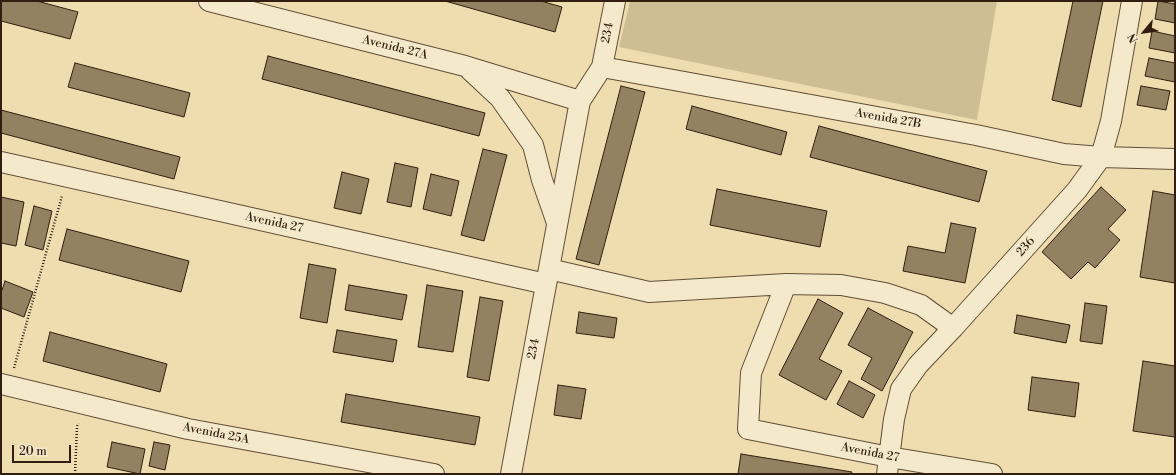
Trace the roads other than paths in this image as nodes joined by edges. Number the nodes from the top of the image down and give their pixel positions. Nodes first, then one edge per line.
1 (209, 1) edge
2 (615, 1) edge
3 (1132, 1) edge
4 (465, 66) junction
5 (602, 67) junction
6 (580, 101) junction
7 (1101, 157) junction
8 (1175, 159) edge
9 (1, 162) edge
10 (557, 224) junction
11 (548, 277) junction
12 (786, 284) junction
13 (953, 328) junction
14 (5, 385) edge
15 (888, 465) edge
16 (434, 474) edge
17 (511, 474) edge
18 (992, 474) edge

1 - 4 street, Avenida 27A
2 - 5 street, 234
3 - 7 street, 236
4 - 6 street, Avenida 27A
4 - 10 street, 234
5 - 6 street, 234
5 - 7 street, Avenida 27B
6 - 10 street, 234
7 - 8 street, Avenida 27B
7 - 13 street, 236
9 - 11 street, Avenida 27
10 - 11 street, 234
11 - 12 street, Avenida 27
11 - 17 street, 234
12 - 13 street, Avenida 27
12 - 15 street, Avenida 27
13 - 15 street, 236
14 - 16 street, Avenida 25A
15 - 18 street, Avenida 27

